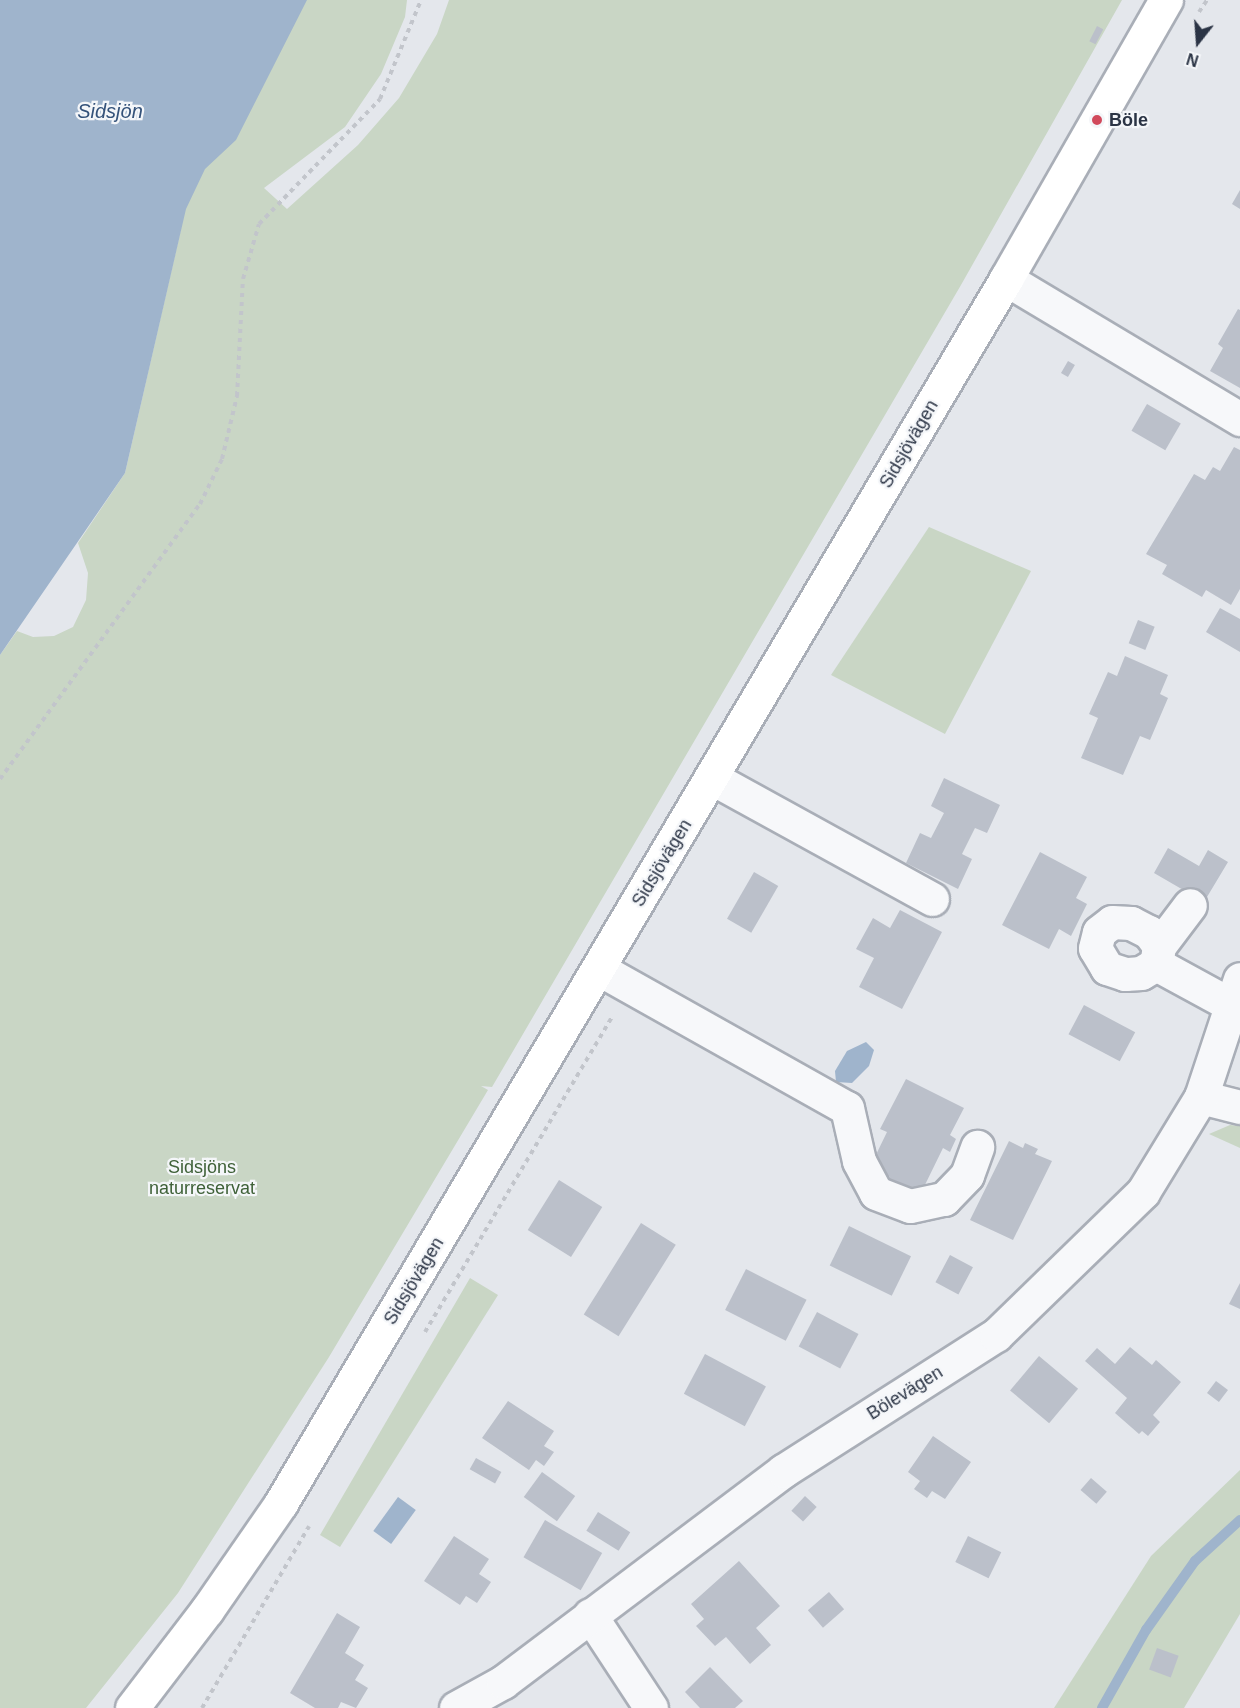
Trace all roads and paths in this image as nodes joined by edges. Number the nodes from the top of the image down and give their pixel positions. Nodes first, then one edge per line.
1 (421, 0) edge
2 (1166, 0) edge
3 (1006, 279) junction
4 (1240, 419) edge
5 (712, 778) junction
6 (0, 779) edge
7 (932, 899) dead end
8 (1190, 904) dead end
9 (599, 969) junction
10 (1237, 993) edge
11 (1201, 1097) junction
12 (1240, 1107) edge
13 (977, 1147) dead end
14 (590, 1615) junction
15 (132, 1708) edge
16 (456, 1708) edge
17 (651, 1708) edge

1 - 6 path
2 - 3 main road, Sidsjövägen
3 - 4 street
3 - 5 main road, Sidsjövägen
5 - 7 street
5 - 9 main road, Sidsjövägen
8 - 10 street
9 - 13 street
9 - 15 main road, Sidsjövägen
10 - 11 street, Bölevägen
11 - 12 street
11 - 14 street, Bölevägen
14 - 16 street, Bölevägen
14 - 17 street

